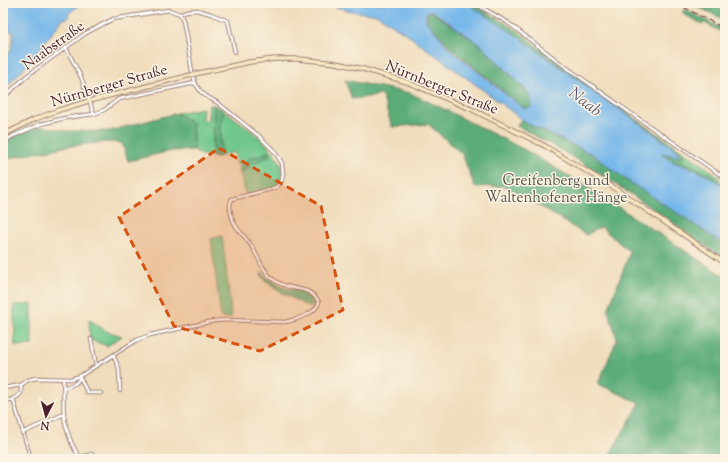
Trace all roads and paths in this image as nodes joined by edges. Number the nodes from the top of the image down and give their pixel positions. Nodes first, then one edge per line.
1 (474, 3) edge
2 (180, 14) junction
3 (66, 48) junction
4 (235, 52) dead end
5 (192, 71) dead end
6 (194, 78) dead end
7 (195, 83) junction
8 (86, 91) junction
9 (68, 97) dead end
10 (3, 98) edge
11 (89, 101) junction
12 (94, 114) junction
13 (3, 135) edge
14 (3, 142) edge
15 (725, 178) edge
16 (725, 263) edge
17 (91, 339) dead end
18 (113, 355) junction
19 (96, 365) junction
20 (80, 377) junction
21 (62, 379) junction
22 (21, 385) junction
23 (3, 388) edge
24 (64, 388) junction
25 (120, 391) dead end
26 (101, 392) dead end
27 (13, 399) junction
28 (3, 402) edge
29 (64, 414) junction
30 (22, 433) junction
31 (92, 454) dead end
32 (30, 459) edge

1 - 15 street
2 - 3 street, Naabstraße
2 - 4 street, Naabstraße
2 - 5 street
3 - 8 street
3 - 10 street, Naabstraße
6 - 7 street
7 - 12 street
7 - 18 street
8 - 9 street
8 - 11 street
11 - 12 street
11 - 13 main road, Nürnberger Straße
11 - 16 main road, Nürnberger Straße
12 - 14 street
17 - 19 street
18 - 19 street
18 - 25 street
19 - 20 street
20 - 21 street
20 - 24 street
20 - 26 street
21 - 22 street
21 - 24 street
22 - 23 street
22 - 27 street
24 - 29 street
27 - 28 street
27 - 30 street
29 - 30 street
29 - 31 street
30 - 32 street

